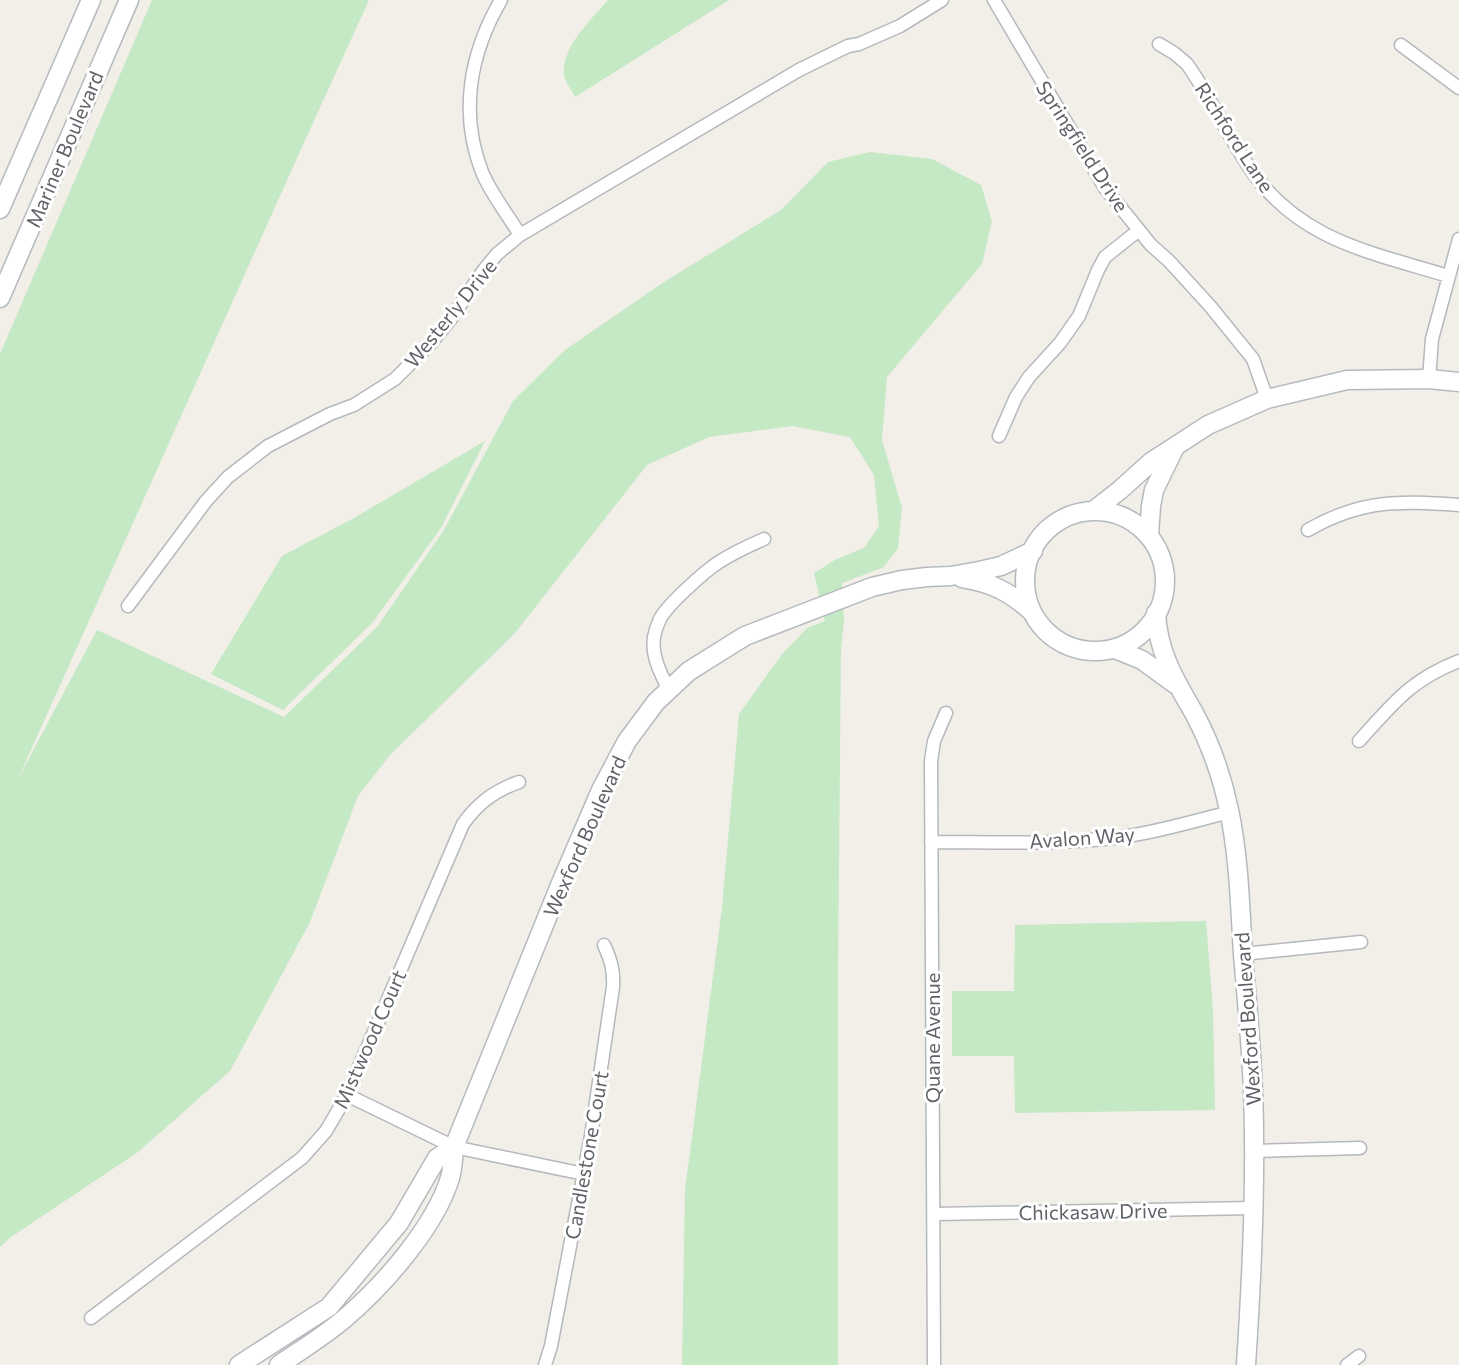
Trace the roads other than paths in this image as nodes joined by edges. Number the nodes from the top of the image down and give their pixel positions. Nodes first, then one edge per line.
1 (91, 0) edge
2 (129, 0) edge
3 (501, 0) edge
4 (942, 0) edge
5 (994, 0) edge
6 (1159, 44) dead end
7 (1401, 45) dead end
8 (1459, 88) edge
9 (0, 209) edge
10 (1139, 230) junction
11 (520, 235) junction
12 (1459, 239) edge
13 (1448, 276) junction
14 (0, 298) edge
15 (1429, 379) junction
16 (1459, 382) edge
17 (1267, 399) junction
18 (999, 436) dead end
19 (1175, 447) junction
20 (1459, 505) edge
21 (1093, 511) junction
22 (1308, 530) dead end
23 (1149, 535) junction
24 (764, 539) dead end
25 (1033, 551) junction
26 (951, 576) junction
27 (128, 606) dead end
28 (1032, 612) junction
29 (1156, 613) junction
30 (1115, 649) junction
31 (1459, 661) edge
32 (1177, 686) junction
33 (669, 690) junction
34 (946, 713) dead end
35 (1359, 741) dead end
36 (519, 782) dead end
37 (1230, 812) junction
38 (931, 842) junction
39 (1361, 942) dead end
40 (604, 945) dead end
41 (1243, 954) junction
42 (347, 1095) junction
43 (454, 1147) junction
44 (1360, 1148) dead end
45 (1254, 1151) junction
46 (584, 1174) junction
47 (1253, 1208) junction
48 (934, 1214) junction
49 (91, 1318) dead end
50 (1359, 1356) dead end
51 (239, 1365) edge
52 (279, 1365) edge
53 (545, 1365) edge
54 (934, 1365) edge
55 (1246, 1365) edge
56 (1347, 1365) edge

1 - 9 street, Mariner Boulevard
2 - 14 street, Mariner Boulevard
3 - 11 street
4 - 11 street, Westerly Drive
5 - 10 street, Springfield Drive
6 - 13 street, Richford Lane
7 - 8 street
10 - 17 street, Springfield Drive
10 - 18 street
11 - 27 street, Westerly Drive
12 - 13 street
13 - 15 street
15 - 16 street
15 - 17 street
17 - 19 street
19 - 21 street
19 - 23 street
20 - 22 street
21 - 23 street
21 - 25 street
23 - 29 street
24 - 33 street
25 - 26 street, Wexford Boulevard
25 - 28 street
26 - 28 street, Wexford Boulevard
26 - 33 street, Wexford Boulevard
28 - 30 street
29 - 30 street
29 - 32 street, Wexford Boulevard
30 - 32 street, Wexford Boulevard
31 - 35 street
32 - 37 street, Wexford Boulevard
33 - 43 street, Wexford Boulevard
34 - 38 street, Quane Avenue
36 - 42 street, Mistwood Court
37 - 38 street, Avalon Way
37 - 41 street, Wexford Boulevard
38 - 48 street, Quane Avenue
39 - 41 street
40 - 46 street, Candlestone Court
41 - 45 street, Wexford Boulevard
42 - 43 street
42 - 49 street, Mistwood Court
43 - 46 street
43 - 51 street, Wexford Boulevard
43 - 52 street, Wexford Boulevard
44 - 45 street
45 - 47 street, Wexford Boulevard
46 - 53 street, Candlestone Court
47 - 48 street, Chickasaw Drive
47 - 55 street, Wexford Boulevard
48 - 54 street, Quane Avenue
50 - 56 street

